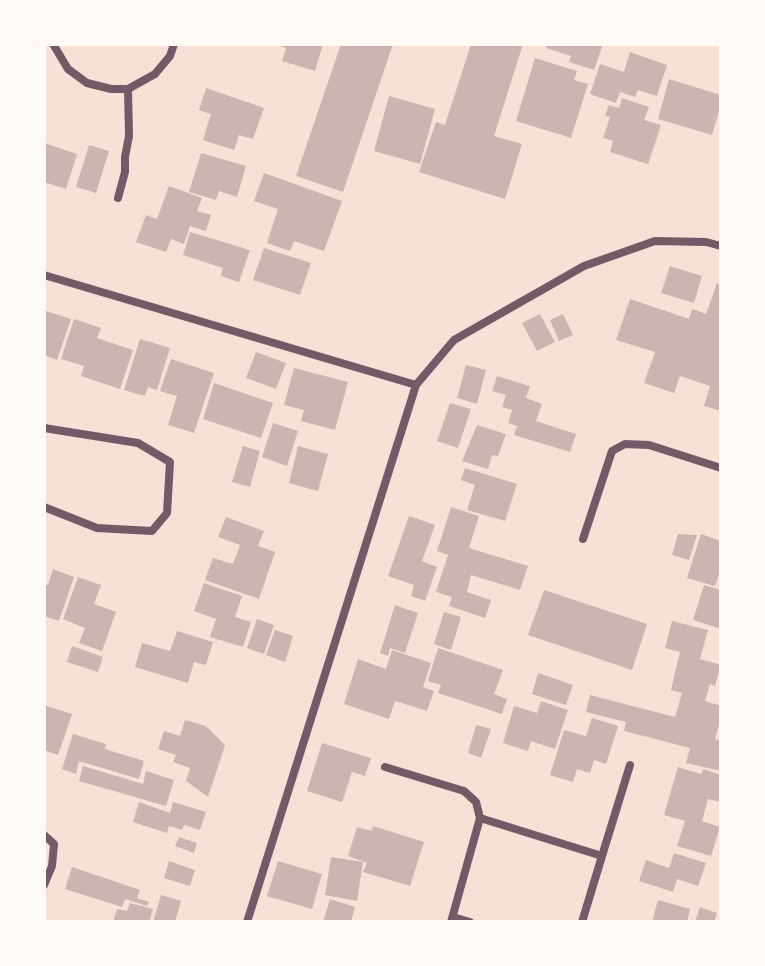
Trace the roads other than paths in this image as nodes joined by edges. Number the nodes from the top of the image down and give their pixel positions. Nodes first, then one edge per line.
1 (53, 44) edge
2 (174, 44) edge
3 (128, 89) junction
4 (118, 198) dead end
5 (721, 246) edge
6 (44, 275) edge
7 (416, 385) junction
8 (44, 428) edge
9 (721, 468) edge
10 (44, 507) edge
11 (583, 539) dead end
12 (630, 765) dead end
13 (385, 767) dead end
14 (480, 818) junction
15 (44, 835) edge
16 (602, 856) junction
17 (44, 885) edge
18 (452, 919) edge
19 (247, 922) edge
20 (470, 922) edge
21 (582, 922) edge

1 - 3 street
2 - 3 street
3 - 4 street
5 - 7 street
6 - 7 street
7 - 19 street
8 - 10 street
9 - 11 street
12 - 16 street
13 - 14 street
14 - 16 street
14 - 18 street
15 - 17 street
16 - 21 street
18 - 20 street

